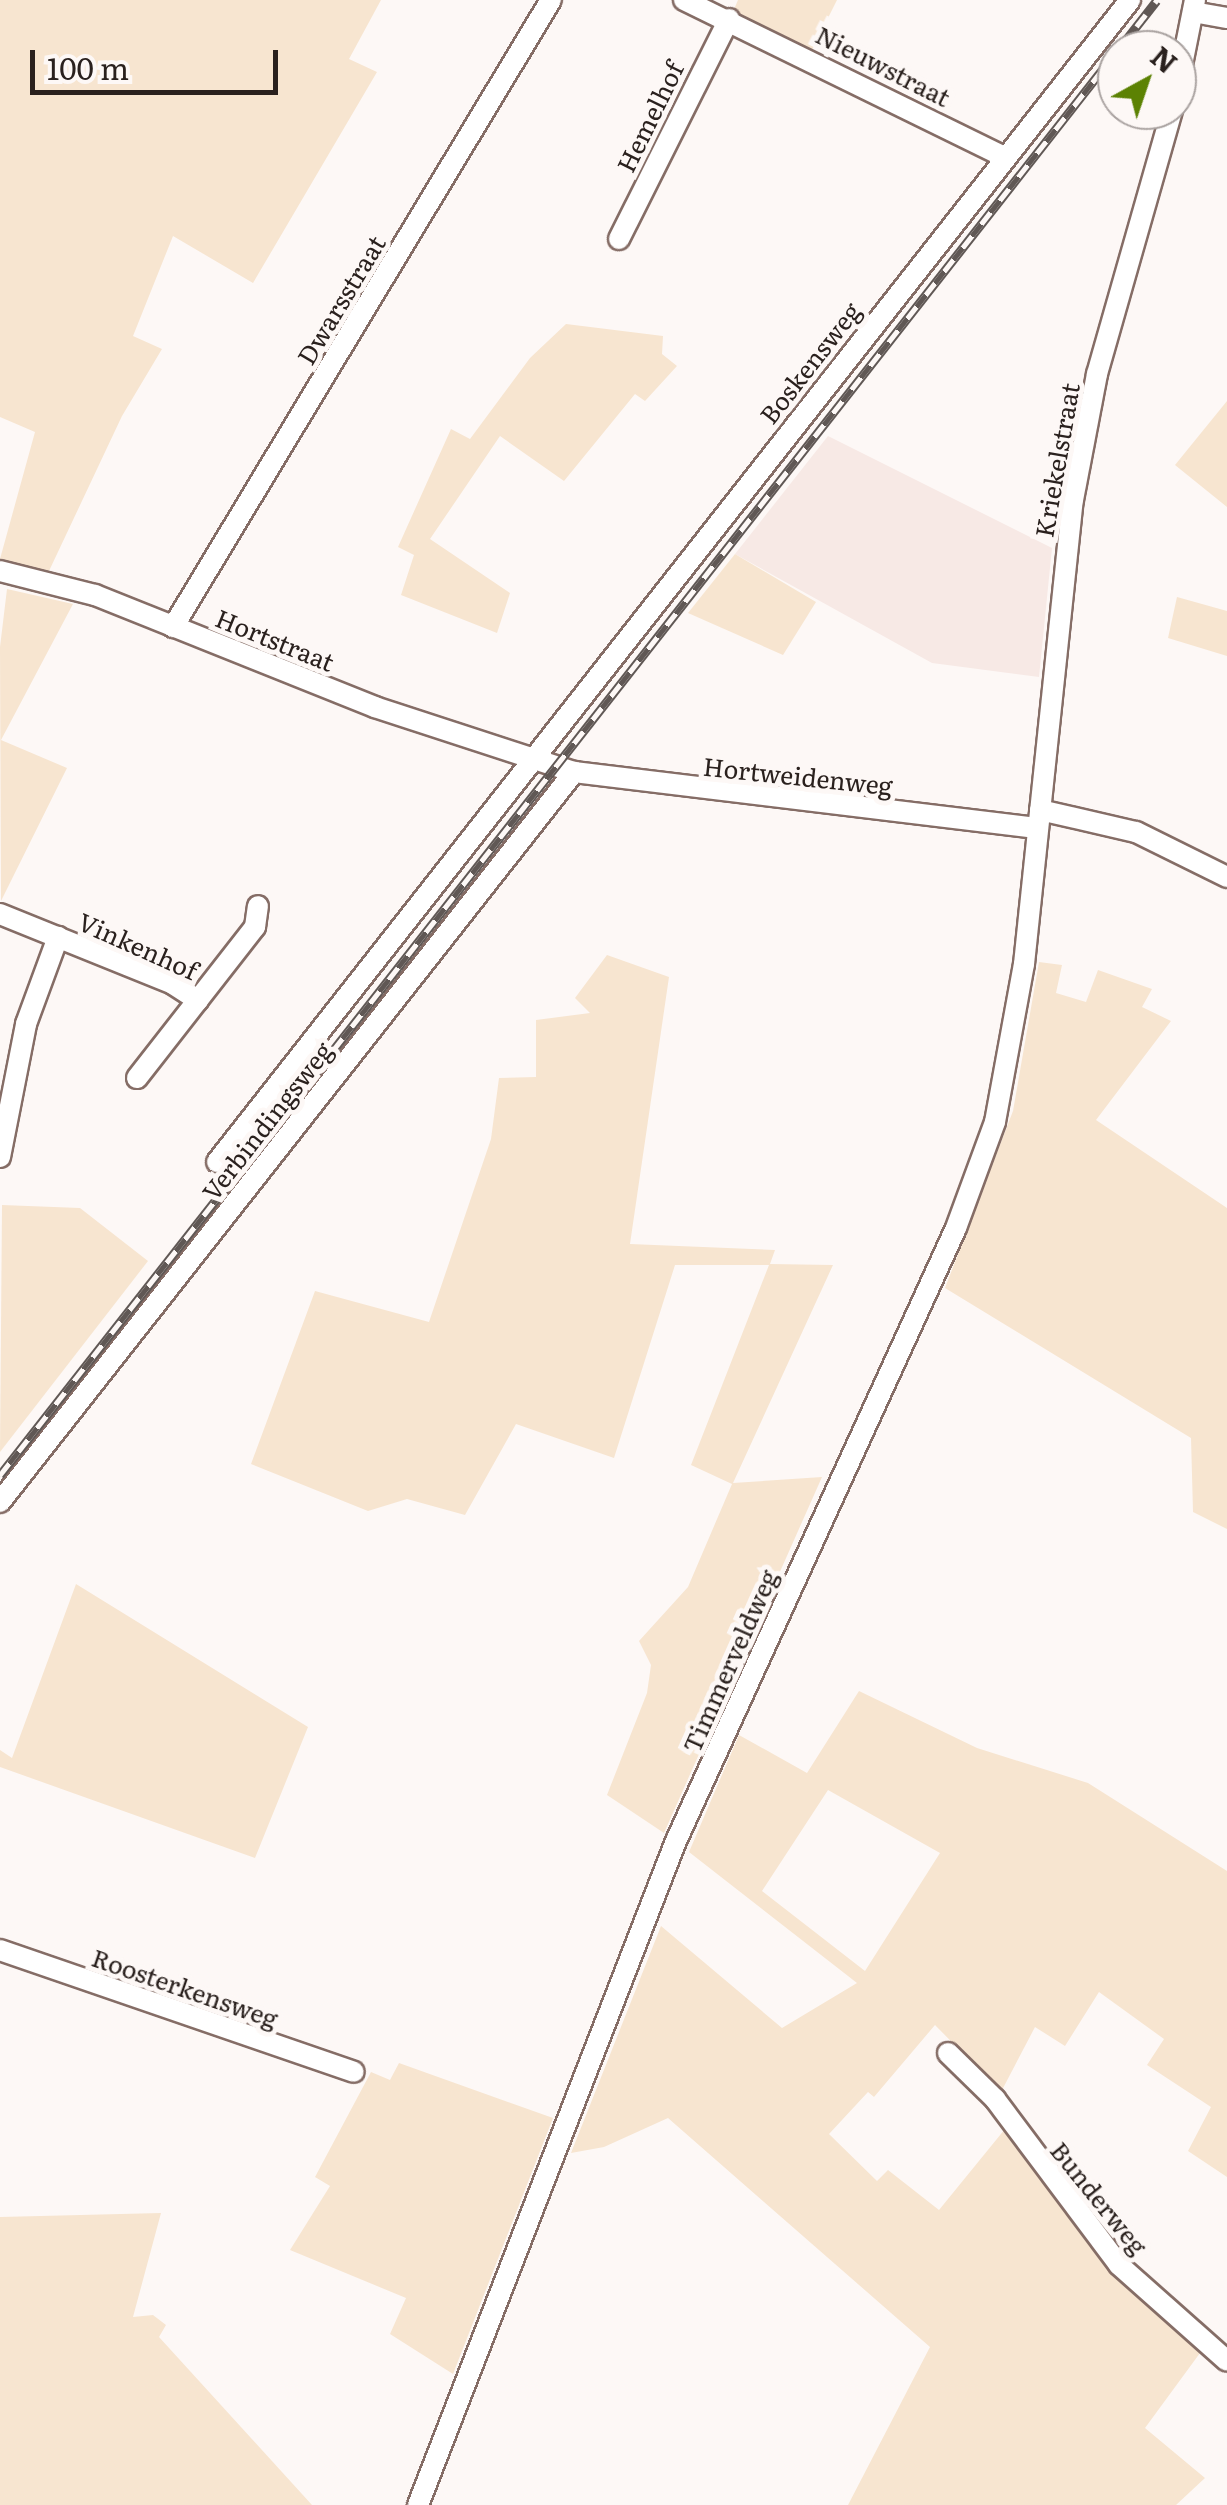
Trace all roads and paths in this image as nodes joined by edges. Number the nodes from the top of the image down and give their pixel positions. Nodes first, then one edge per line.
1 (551, 0) edge
2 (684, 0) edge
3 (1130, 0) edge
4 (1194, 6) edge
5 (1227, 18) edge
6 (729, 19) junction
7 (1167, 130) edge
8 (1002, 156) junction
9 (619, 239) dead end
10 (0, 571) edge
11 (173, 626) junction
12 (522, 756) junction
13 (564, 770) junction
14 (1038, 819) junction
15 (1227, 877) edge
16 (258, 906) dead end
17 (0, 914) edge
18 (58, 937) junction
19 (364, 959) dead end
20 (198, 1000) junction
21 (136, 1078) dead end
22 (0, 1157) edge
23 (217, 1162) dead end
24 (0, 1502) edge
25 (0, 1950) edge
26 (948, 2053) dead end
27 (354, 2072) dead end
28 (1227, 2361) edge
29 (418, 2505) edge

1 - 11 street, Dwarsstraat
2 - 6 street, Nieuwstraat
3 - 8 street, Boskensweg
4 - 5 street
6 - 8 street, Nieuwstraat
6 - 9 street, Hemelhof
7 - 14 street, Kriekelstraat
8 - 12 street, Boskensweg
10 - 11 street, Hortstraat
11 - 12 street, Hortstraat
12 - 13 street, Hortstraat
12 - 19 street
12 - 23 street
13 - 14 street, Hortweidenweg
13 - 24 street, Verbindingsweg
14 - 15 street, Hortweidenweg
14 - 29 street, Timmerveldweg
16 - 20 street, Vinkenhof
17 - 18 street, Vinkenhof
18 - 20 street, Vinkenhof
18 - 22 street, Vinkenhof
20 - 21 street, Vinkenhof
25 - 27 street, Roosterkensweg
26 - 28 street, Bunderweg

